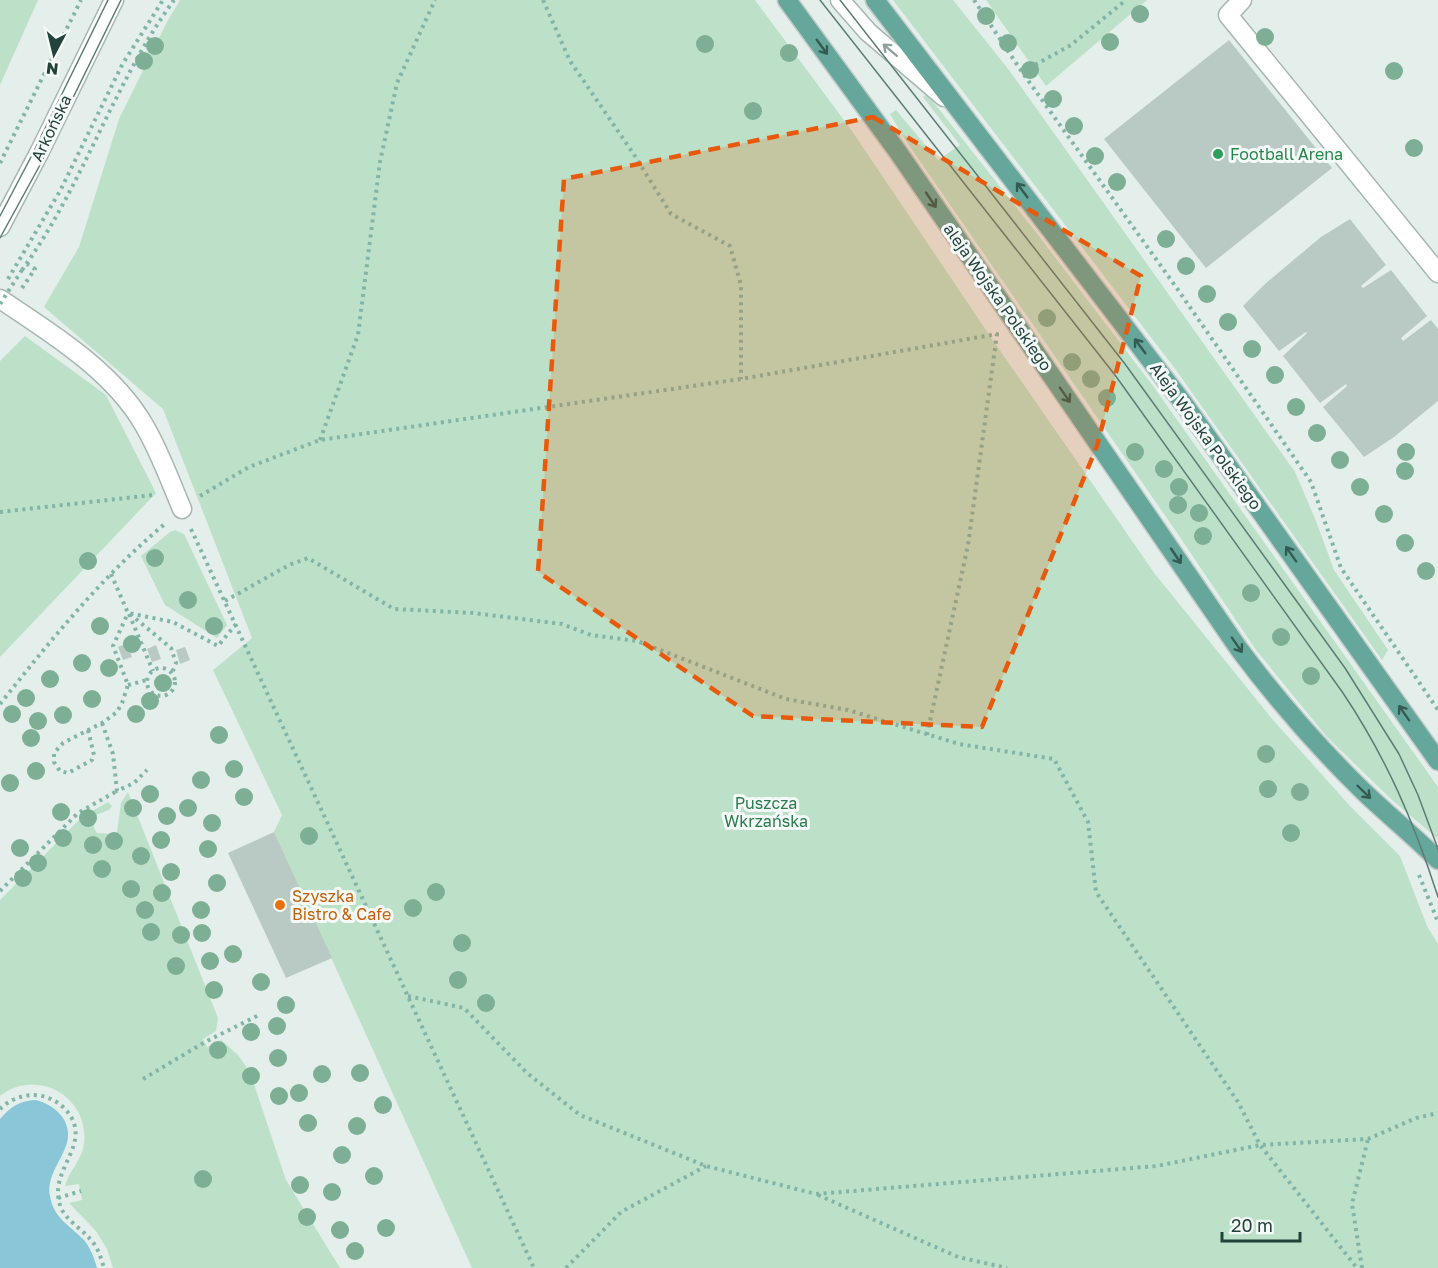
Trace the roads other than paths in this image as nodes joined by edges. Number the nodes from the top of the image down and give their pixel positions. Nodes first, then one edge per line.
1 (127, 0) edge
2 (787, 0) edge
3 (840, 0) edge
4 (875, 0) edge
5 (1242, 0) edge
6 (116, 5) edge
7 (966, 116) junction
8 (0, 227) edge
9 (1438, 273) edge
10 (0, 302) edge
11 (182, 509) road end
12 (1438, 761) edge
13 (1436, 858) edge

1 - 6 street, Arkońska
2 -> 13 main road, aleja Wojska Polskiego
7 -> 3 street
4 - 7 main road
5 - 9 street
6 - 8 street, Arkońska
12 -> 7 main road, Aleja Wojska Polskiego
10 - 11 street

